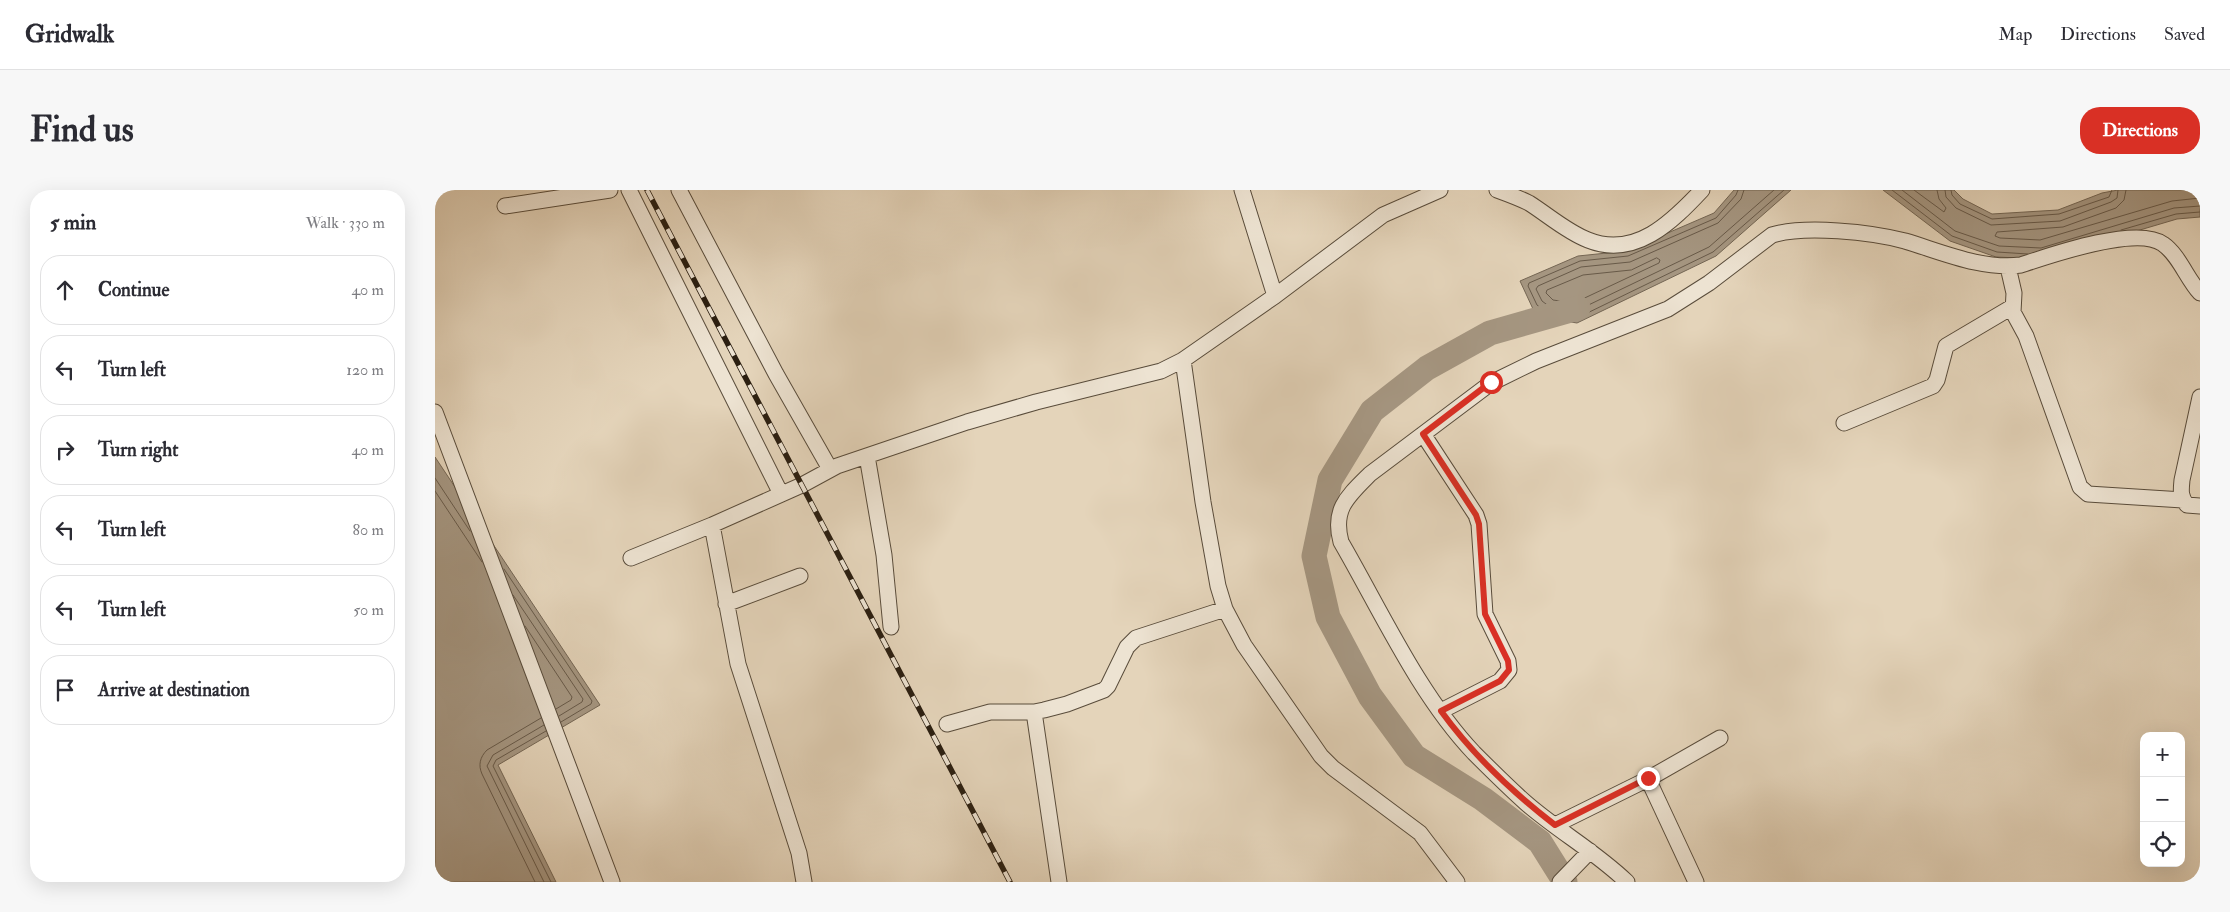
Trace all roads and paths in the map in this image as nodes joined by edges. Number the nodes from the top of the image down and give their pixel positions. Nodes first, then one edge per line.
1 (610, 190) edge
2 (629, 190) edge
3 (679, 190) edge
4 (1242, 190) edge
5 (1440, 190) edge
6 (1497, 190) edge
7 (1702, 190) edge
8 (505, 206) dead end
9 (2008, 267) junction
10 (2200, 293) edge
11 (1275, 296) junction
12 (2012, 307) junction
13 (1183, 360) junction
14 (2200, 397) edge
15 (435, 412) edge
16 (1844, 423) dead end
17 (1423, 434) junction
18 (867, 456) junction
19 (831, 469) junction
20 (781, 494) junction
21 (2183, 500) junction
22 (2200, 506) edge
23 (712, 525) junction
24 (631, 558) dead end
25 (800, 576) dead end
26 (726, 604) junction
27 (1225, 609) junction
28 (891, 627) dead end
29 (1441, 711) junction
30 (1034, 712) junction
31 (947, 724) dead end
32 (1720, 738) dead end
33 (1648, 778) junction
34 (1555, 825) junction
35 (1591, 851) junction
36 (612, 882) edge
37 (804, 882) edge
38 (1059, 882) edge
39 (1457, 882) edge
40 (1560, 882) edge
41 (1627, 882) edge
42 (1696, 882) edge

1 - 8 street
2 - 20 street
3 - 19 street
4 - 11 street
5 - 11 street
6 - 7 street
9 - 10 street
9 - 12 street
9 - 17 street
11 - 13 street
12 - 16 street
12 - 21 street
13 - 18 street
13 - 27 street
14 - 21 street
15 - 36 street
17 - 29 street
17 - 29 street
18 - 19 street
18 - 28 street
19 - 20 street
20 - 23 street
21 - 22 street
23 - 24 street
23 - 26 street
25 - 26 street
26 - 37 street
27 - 30 street
27 - 39 street
29 - 34 street
30 - 31 street
30 - 38 street
32 - 33 street
33 - 34 street
33 - 42 street
34 - 35 street
35 - 40 street
35 - 41 street

